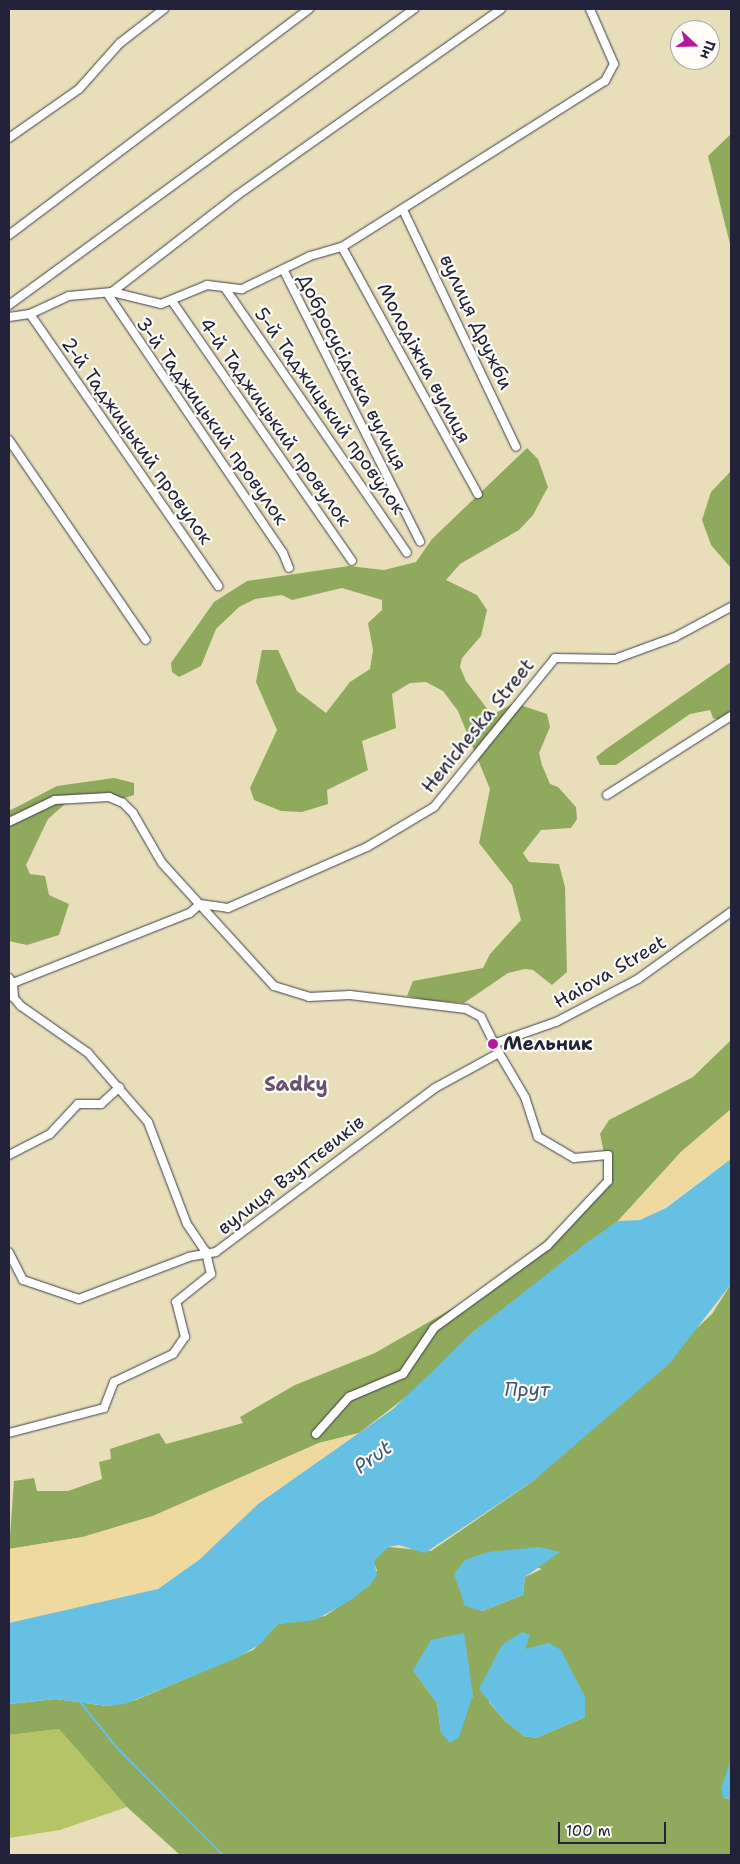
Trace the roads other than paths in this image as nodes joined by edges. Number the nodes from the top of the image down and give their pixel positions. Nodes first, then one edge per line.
1 (164, 9) edge
2 (309, 9) edge
3 (414, 9) edge
4 (501, 9) edge
5 (590, 9) edge
6 (9, 138) edge
7 (404, 212) junction
8 (9, 235) edge
9 (342, 247) junction
10 (283, 269) junction
11 (225, 288) junction
12 (110, 293) junction
13 (172, 301) junction
14 (9, 305) edge
15 (30, 314) junction
16 (9, 317) edge
17 (9, 440) edge
18 (516, 447) dead end
19 (478, 494) dead end
20 (420, 541) dead end
21 (407, 553) dead end
22 (352, 561) dead end
23 (289, 568) dead end
24 (218, 586) dead end
25 (731, 607) edge
26 (146, 640) dead end
27 (731, 716) edge
28 (607, 795) dead end
29 (9, 822) edge
30 (200, 904) junction
31 (731, 912) edge
32 (11, 981) edge
33 (496, 1043) junction
34 (499, 1053) junction
35 (120, 1087) junction
36 (9, 1155) edge
37 (9, 1252) edge
38 (206, 1252) junction
39 (9, 1433) edge
40 (316, 1434) dead end

1 - 6 street
2 - 8 street
3 - 14 street
4 - 12 street
5 - 7 street
7 - 9 street
7 - 18 street, вулиця Дружби
9 - 10 street
9 - 19 street, Молодіжна вулиця
10 - 11 street
10 - 20 street, Добросусідська вулиця
11 - 13 street
11 - 21 street, 5-й Таджицький провулок
12 - 13 street
12 - 15 street
12 - 23 street, 3-й Таджицький провулок
13 - 22 street, 4-й Таджицький провулок
15 - 16 street
15 - 24 street, 2-й Таджицький провулок
17 - 26 street
25 - 30 street, Henicheska Street
27 - 28 street
29 - 30 street
30 - 32 street
30 - 33 street
31 - 33 street, Haiova Street
32 - 35 street, вулиця Взуттєвиків
33 - 34 street
34 - 38 street, вулиця Взуттєвиків
34 - 40 street
35 - 36 street
35 - 38 street, вулиця Взуттєвиків
37 - 38 street
38 - 39 street

